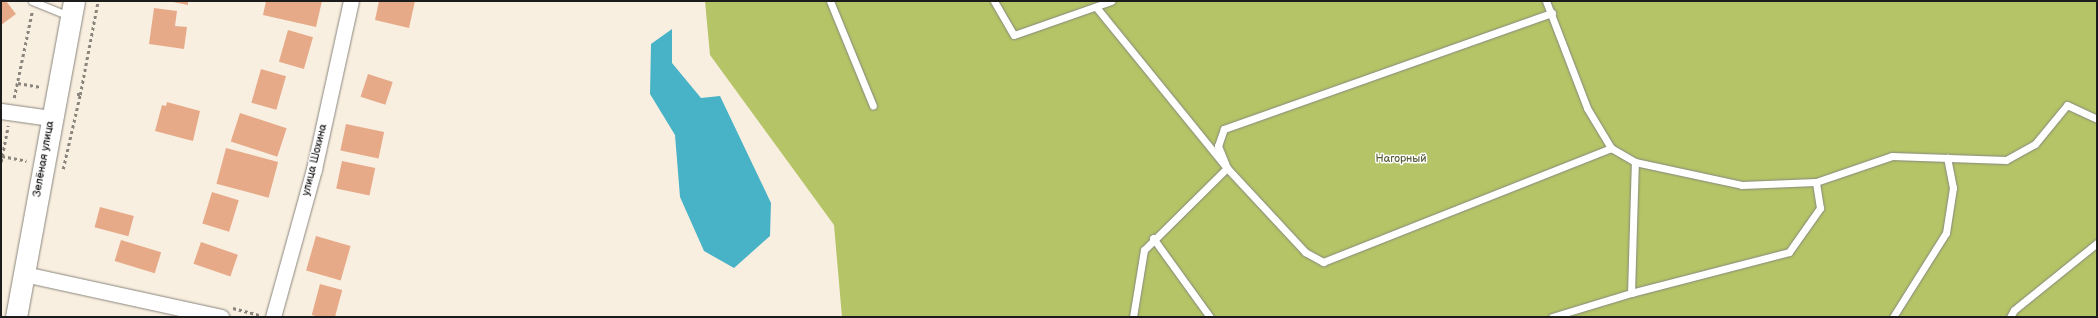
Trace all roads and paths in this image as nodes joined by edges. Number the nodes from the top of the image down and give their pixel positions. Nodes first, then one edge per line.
1 (98, 1) edge
2 (351, 1) edge
3 (830, 1) edge
4 (994, 1) edge
5 (1111, 1) edge
6 (1546, 1) edge
7 (33, 2) edge
8 (1096, 7) junction
9 (73, 9) edge
10 (1552, 13) junction
11 (80, 94) dead end
12 (873, 106) dead end
13 (6, 112) edge
14 (51, 118) junction
15 (2097, 119) edge
16 (1611, 148) junction
17 (2, 149) edge
18 (2, 156) edge
19 (1947, 158) junction
20 (1, 162) edge
21 (1636, 162) junction
22 (44, 164) junction
23 (1227, 168) junction
24 (62, 176) dead end
25 (1816, 182) junction
26 (1153, 238) junction
27 (2097, 243) edge
28 (24, 274) junction
29 (1631, 293) junction
30 (226, 312) edge
31 (267, 316) edge
32 (16, 317) edge
33 (1133, 317) edge
34 (1210, 317) edge
35 (1552, 317) edge
36 (1893, 317) edge
37 (2010, 317) edge

1 - 11 path
2 - 31 street, улица Шохина
3 - 12 lane
4 - 8 lane
5 - 8 lane
6 - 10 lane
7 - 9 lane
7 - 13 path
8 - 23 lane
9 - 14 main road, Зелёная улица
10 - 16 lane
10 - 23 lane
13 - 14 street
13 - 17 path
14 - 22 main road, Зелёная улица
15 - 19 lane
16 - 21 lane
16 - 23 lane
17 - 18 path
18 - 20 path
18 - 22 path
19 - 25 lane
19 - 36 lane
21 - 25 lane
21 - 29 lane
22 - 24 path
22 - 28 main road, Зелёная улица
23 - 26 lane
25 - 29 lane
26 - 33 lane
26 - 34 lane
27 - 37 lane
28 - 30 street
28 - 32 main road, Зелёная улица
29 - 35 lane
30 - 31 path

